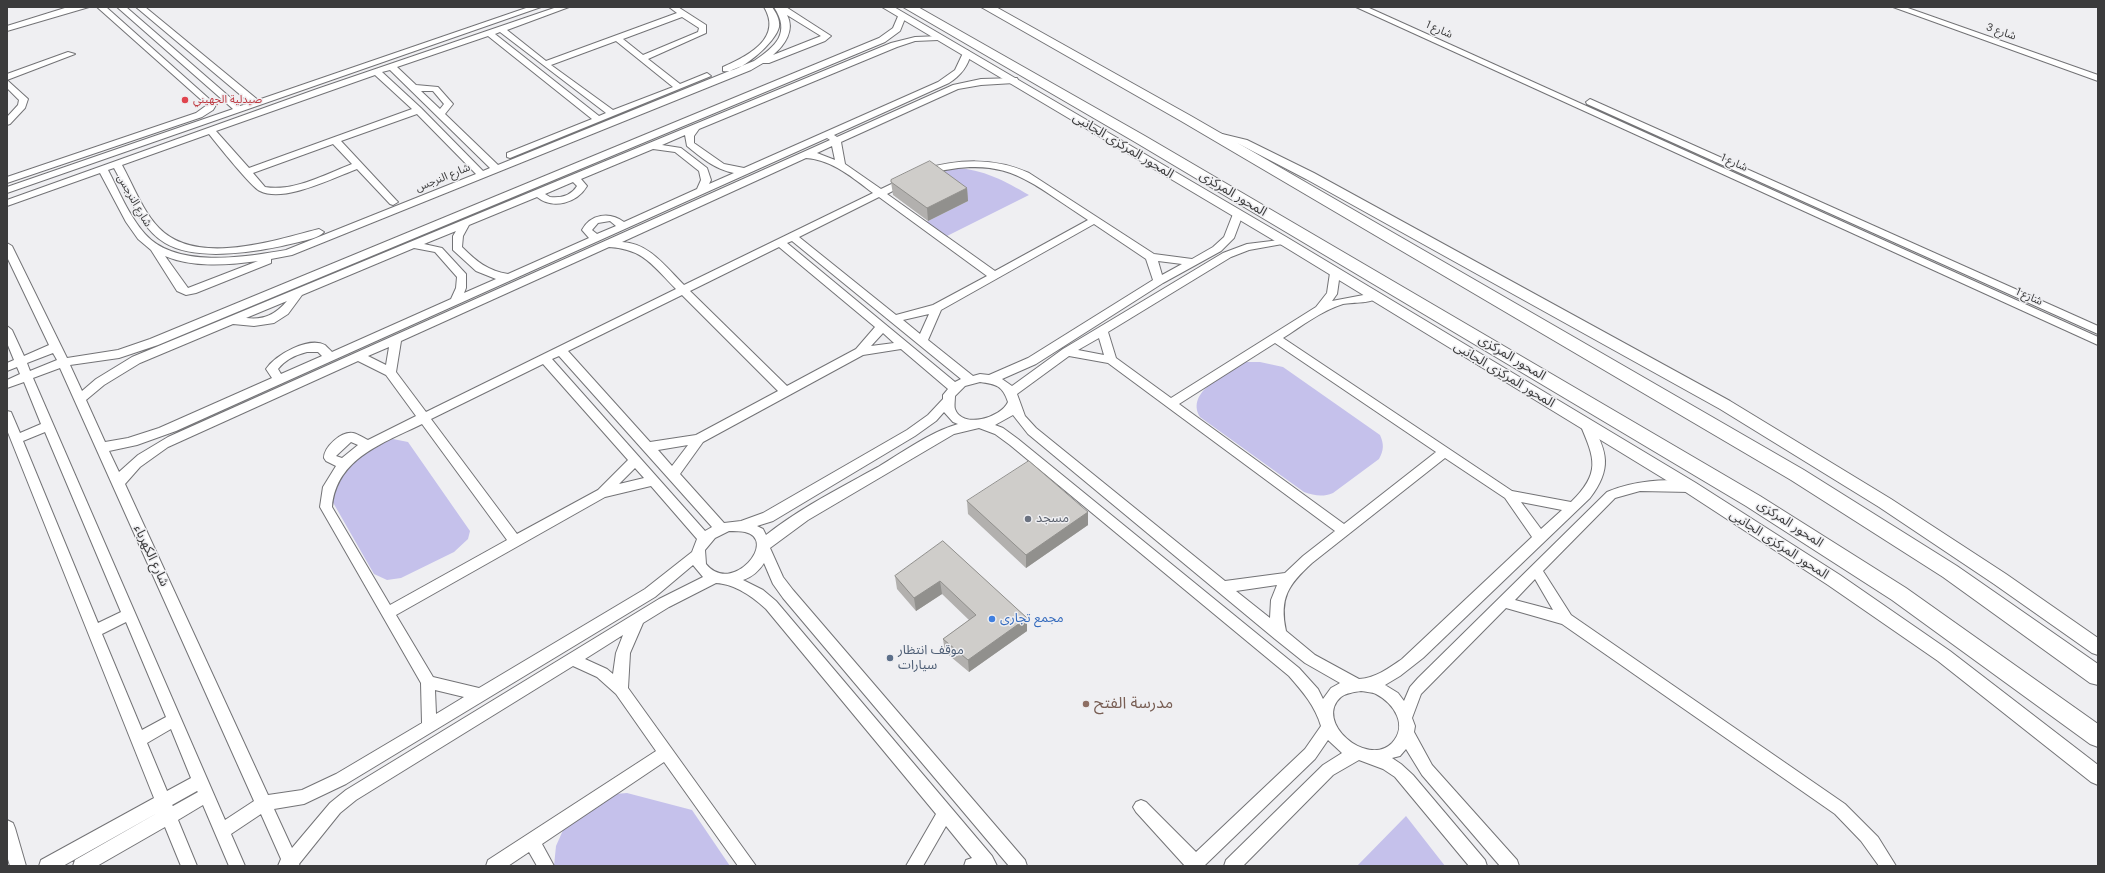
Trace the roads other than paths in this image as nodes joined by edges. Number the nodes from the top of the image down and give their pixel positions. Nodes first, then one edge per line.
1 (66, 7) edge
2 (85, 7) edge
3 (101, 7) edge
4 (121, 7) edge
5 (140, 7) edge
6 (537, 7) edge
7 (565, 7) edge
8 (673, 7) edge
9 (768, 7) edge
10 (778, 7) edge
11 (887, 7) edge
12 (987, 7) edge
13 (1360, 7) edge
14 (1379, 7) edge
15 (1897, 7) edge
16 (1911, 7) edge
17 (906, 12) edge
18 (683, 14) junction
19 (134, 17) junction
20 (118, 22) junction
21 (7, 28) edge
22 (501, 29) junction
23 (489, 33) junction
24 (617, 38) junction
25 (938, 38) junction
26 (967, 53) junction
27 (70, 54) dead end
28 (643, 58) junction
29 (545, 64) junction
30 (392, 67) junction
31 (748, 68) junction
32 (377, 72) junction
33 (2098, 73) edge
34 (7, 77) edge
35 (2098, 78) edge
36 (1014, 80) junction
37 (7, 83) edge
38 (313, 84) junction
39 (679, 87) junction
40 (414, 88) junction
41 (320, 91) junction
42 (257, 104) junction
43 (239, 110) junction
44 (418, 110) junction
45 (611, 113) junction
46 (440, 114) junction
47 (596, 119) junction
48 (7, 122) edge
49 (696, 127) junction
50 (210, 130) junction
51 (1214, 135) junction
52 (832, 138) junction
53 (1140, 139) junction
54 (335, 140) junction
55 (132, 143) junction
56 (648, 147) junction
57 (1125, 147) junction
58 (803, 155) junction
59 (116, 163) junction
60 (358, 165) junction
61 (842, 165) junction
62 (493, 166) junction
63 (102, 168) junction
64 (747, 171) junction
65 (247, 172) junction
66 (479, 172) junction
67 (575, 178) junction
68 (7, 180) edge
69 (21, 186) junction
70 (7, 190) edge
71 (701, 191) junction
72 (538, 193) junction
73 (880, 193) junction
74 (11, 202) edge
75 (393, 202) junction
76 (7, 207) edge
77 (1238, 214) junction
78 (1095, 220) junction
79 (465, 224) junction
80 (639, 224) junction
81 (622, 226) junction
82 (792, 236) junction
83 (595, 238) junction
84 (410, 241) junction
85 (1284, 241) junction
86 (780, 242) junction
87 (607, 244) junction
88 (7, 246) edge
89 (154, 247) junction
90 (645, 252) junction
91 (288, 253) junction
92 (1151, 257) junction
93 (1192, 262) junction
94 (1335, 273) junction
95 (995, 276) junction
96 (510, 277) junction
97 (1159, 281) junction
98 (683, 290) junction
99 (298, 293) junction
100 (1374, 296) junction
101 (455, 301) junction
102 (937, 308) junction
103 (1319, 310) junction
104 (894, 319) junction
105 (231, 320) junction
106 (882, 327) junction
107 (7, 330) edge
108 (2098, 330) edge
109 (1102, 331) junction
110 (1275, 338) junction
111 (396, 339) junction
112 (922, 341) junction
113 (2098, 341) edge
114 (905, 346) junction
115 (56, 347) junction
116 (560, 350) junction
117 (860, 352) junction
118 (1068, 352) junction
119 (357, 356) junction
120 (330, 357) junction
121 (544, 358) junction
122 (1111, 360) junction
123 (21, 362) junction
124 (63, 362) junction
125 (7, 367) edge
126 (390, 372) junction
127 (27, 376) junction
128 (990, 379) junction
129 (279, 380) junction
130 (970, 380) junction
131 (7, 384) edge
132 (955, 388) junction
133 (786, 392) junction
134 (1012, 398) junction
135 (80, 400) junction
136 (948, 401) junction
137 (1171, 404) junction
138 (7, 415) edge
139 (424, 417) junction
140 (978, 424) junction
141 (1586, 424) junction
142 (48, 426) junction
143 (16, 439) junction
144 (699, 439) junction
145 (368, 445) junction
146 (101, 446) junction
147 (648, 447) junction
148 (1444, 452) junction
149 (635, 461) junction
150 (344, 464) junction
151 (673, 474) junction
152 (653, 481) junction
153 (118, 483) junction
154 (1690, 487) junction
155 (602, 493) junction
156 (1509, 495) junction
157 (1573, 508) junction
158 (743, 526) junction
159 (722, 528) junction
160 (1344, 531) junction
161 (1540, 538) junction
162 (705, 539) junction
163 (515, 541) junction
164 (765, 548) junction
165 (697, 556) junction
166 (1536, 570) junction
167 (721, 578) junction
168 (1289, 578) junction
169 (1222, 587) junction
170 (1503, 602) junction
171 (387, 612) junction
172 (129, 614) junction
173 (638, 619) junction
174 (1566, 619) junction
175 (94, 632) junction
176 (1280, 635) junction
177 (2098, 648) edge
178 (572, 659) junction
179 (2098, 676) edge
180 (428, 682) junction
181 (1363, 685) junction
182 (621, 690) junction
183 (480, 695) junction
184 (1406, 716) junction
185 (174, 720) junction
186 (1328, 723) junction
187 (429, 726) junction
188 (1407, 734) junction
189 (2098, 737) edge
190 (138, 740) junction
191 (666, 753) junction
192 (1358, 754) junction
193 (1374, 757) junction
194 (2098, 776) edge
195 (200, 781) junction
196 (207, 795) junction
197 (162, 802) junction
198 (264, 803) junction
199 (1141, 807) dead end
200 (945, 813) junction
201 (169, 816) junction
202 (7, 828) edge
203 (222, 831) junction
204 (531, 841) junction
205 (289, 865) edge
206 (982, 865) edge
207 (1195, 865) edge
208 (18, 866) edge
209 (47, 866) edge
210 (81, 866) edge
211 (189, 866) edge
212 (237, 866) edge
213 (494, 866) edge
214 (546, 866) edge
215 (748, 866) edge
216 (914, 866) edge
217 (1019, 866) edge
218 (1232, 866) edge
219 (1479, 866) edge
220 (1511, 866) edge
221 (1888, 866) edge

1 - 21 street
2 - 21 street
3 - 20 street
4 - 19 street
5 - 42 street
6 - 38 street
7 - 22 street
8 - 18 street
9 - 39 street, شارع النرجس
10 - 31 street, شارع النرجس
10 - 31 street
11 - 17 main road, المحور المركزى الجانبى
12 - 51 highway
13 - 113 street, شارع 1
14 - 108 street, شارع 1
15 - 35 street, شارع 3
16 - 33 street, شارع 3
17 - 25 main road, المحور المركزى الجانبى
17 - 53 highway, المحور المركزى
17 - 84 street
18 - 24 street
18 - 28 street
19 - 20 street
19 - 43 street
20 - 55 street
22 - 23 street
22 - 29 street
23 - 30 street
23 - 47 street
24 - 28 street
24 - 29 street
25 - 26 main road, المحور المركزى الجانبى
25 - 49 street
26 - 36 main road, المحور المركزى الجانبى
26 - 52 street
27 - 34 street
28 - 39 street
29 - 45 street
30 - 32 street
30 - 40 street
31 - 62 street, شارع النرجس
32 - 41 street
32 - 44 street
36 - 52 street
36 - 57 main road, المحور المركزى الجانبى
37 - 48 street
38 - 41 street
38 - 42 street
39 - 45 street, شارع النرجس
40 - 46 street
40 - 46 street
41 - 50 street
42 - 43 street
43 - 55 street
44 - 54 street
44 - 66 street
45 - 47 street, شارع النرجس
46 - 62 street
47 - 62 street, شارع النرجس
49 - 56 street
49 - 64 street
50 - 59 street
50 - 65 street
51 - 177 main road
51 - 179 highway
52 - 58 street
52 - 61 street
52 - 64 street
53 - 57 highway
53 - 189 highway, المحور المركزى
54 - 60 street
54 - 65 street
55 - 68 street
55 - 69 street
56 - 67 street
56 - 71 street
57 - 77 main road, المحور المركزى الجانبى
58 - 61 street
58 - 80 street
59 - 63 street
59 - 75 street, شارع النرجس
60 - 65 street
60 - 75 street
61 - 73 street
62 - 66 street, شارع النرجس
63 - 74 street
63 - 89 street, شارع النرجس
64 - 71 street
66 - 75 street, شارع النرجس
66 - 91 street, شارع النرجس
67 - 72 street
67 - 72 street
69 - 70 street
69 - 74 street
71 - 80 street
72 - 79 street
73 - 78 street
73 - 82 street
73 - 95 street
74 - 76 street
77 - 85 main road, المحور المركزى الجانبى
77 - 93 street
78 - 92 street
78 - 95 street
79 - 84 street
79 - 96 street
80 - 81 street
80 - 87 street
80 - 90 street
81 - 83 street
81 - 83 street
82 - 86 street
82 - 104 street
83 - 96 street
84 - 99 street
84 - 101 street
84 - 124 street
85 - 94 main road, المحور المركزى الجانبى
85 - 109 street
86 - 98 street
86 - 106 street
87 - 90 street
87 - 111 street
88 - 115 street, شارع الكهرباء
89 - 91 street, شارع النرجس
89 - 91 street
90 - 98 street
92 - 93 street
92 - 97 street
93 - 97 street
94 - 100 main road, المحور المركزى الجانبى
94 - 103 street
95 - 102 street
96 - 101 street
97 - 128 street
98 - 116 street
98 - 133 street
99 - 105 street
99 - 105 street
100 - 103 street
100 - 141 main road, المحور المركزى الجانبى
101 - 120 street
102 - 104 street
102 - 112 street
103 - 110 street
104 - 112 street
105 - 135 street
106 - 114 street
106 - 117 street
107 - 123 street
109 - 118 street
109 - 122 street
110 - 137 street
110 - 148 street
111 - 119 street
111 - 126 street
112 - 130 street
114 - 117 street
114 - 132 street
115 - 123 street
115 - 124 street, شارع الكهرباء
116 - 121 street
116 - 147 street
117 - 133 street
118 - 122 street
118 - 134 street
119 - 126 street
119 - 153 street
120 - 129 street
120 - 129 street
121 - 139 street
121 - 149 street
122 - 137 street
123 - 125 street
123 - 127 street
124 - 127 street
124 - 135 street, شارع الكهرباء
126 - 139 street
127 - 131 street
127 - 142 street
128 - 130 street
128 - 134 street
129 - 146 street
130 - 132 street
132 - 136 street
133 - 144 street
134 - 140 street
134 - 169 street
135 - 146 street, شارع الكهرباء
136 - 140 street
136 - 158 street
137 - 160 street
138 - 143 street
139 - 145 street
139 - 163 street
140 - 164 street
140 - 186 street
141 - 154 main road, المحور المركزى الجانبى
141 - 157 street
142 - 143 street
142 - 172 street
143 - 175 street
144 - 147 street
144 - 151 street
145 - 150 street
145 - 150 street
146 - 153 street, شارع الكهرباء
147 - 151 street
148 - 156 street
148 - 160 street
149 - 152 street
149 - 155 street
150 - 171 street
151 - 159 street
152 - 155 street
152 - 162 street
153 - 198 street, شارع الكهرباء
154 - 166 street
154 - 194 main road, المحور المركزى الجانبى
155 - 163 street
156 - 157 street
156 - 161 street
157 - 161 street
158 - 159 street
158 - 164 street
159 - 162 street
160 - 168 street
161 - 181 street
162 - 165 street
163 - 171 street
164 - 167 street
164 - 217 street
165 - 167 street
165 - 183 street
166 - 170 street
166 - 174 street
167 - 173 street
167 - 200 street
168 - 169 street
168 - 176 street
169 - 176 street
170 - 174 street
170 - 184 street
171 - 180 street
172 - 175 street
172 - 185 street
173 - 178 street
173 - 182 street
174 - 221 street
175 - 190 street
176 - 181 street
178 - 182 street
178 - 205 street
180 - 183 street
180 - 187 street
181 - 184 street
181 - 186 street
182 - 191 street
183 - 187 street
184 - 188 street
185 - 190 street
185 - 195 street
186 - 192 street
186 - 207 street
187 - 198 street
188 - 193 street
188 - 220 street
190 - 197 street
191 - 204 street
191 - 215 street
192 - 193 street
192 - 218 street
193 - 219 street
195 - 196 street
195 - 197 street
196 - 201 street
196 - 203 street
197 - 201 street
197 - 209 street
198 - 203 street
198 - 205 street, شارع الكهرباء
199 - 207 street
200 - 206 street
200 - 216 street
201 - 210 street
201 - 211 street
202 - 208 street
203 - 212 street
204 - 213 street
204 - 214 street

